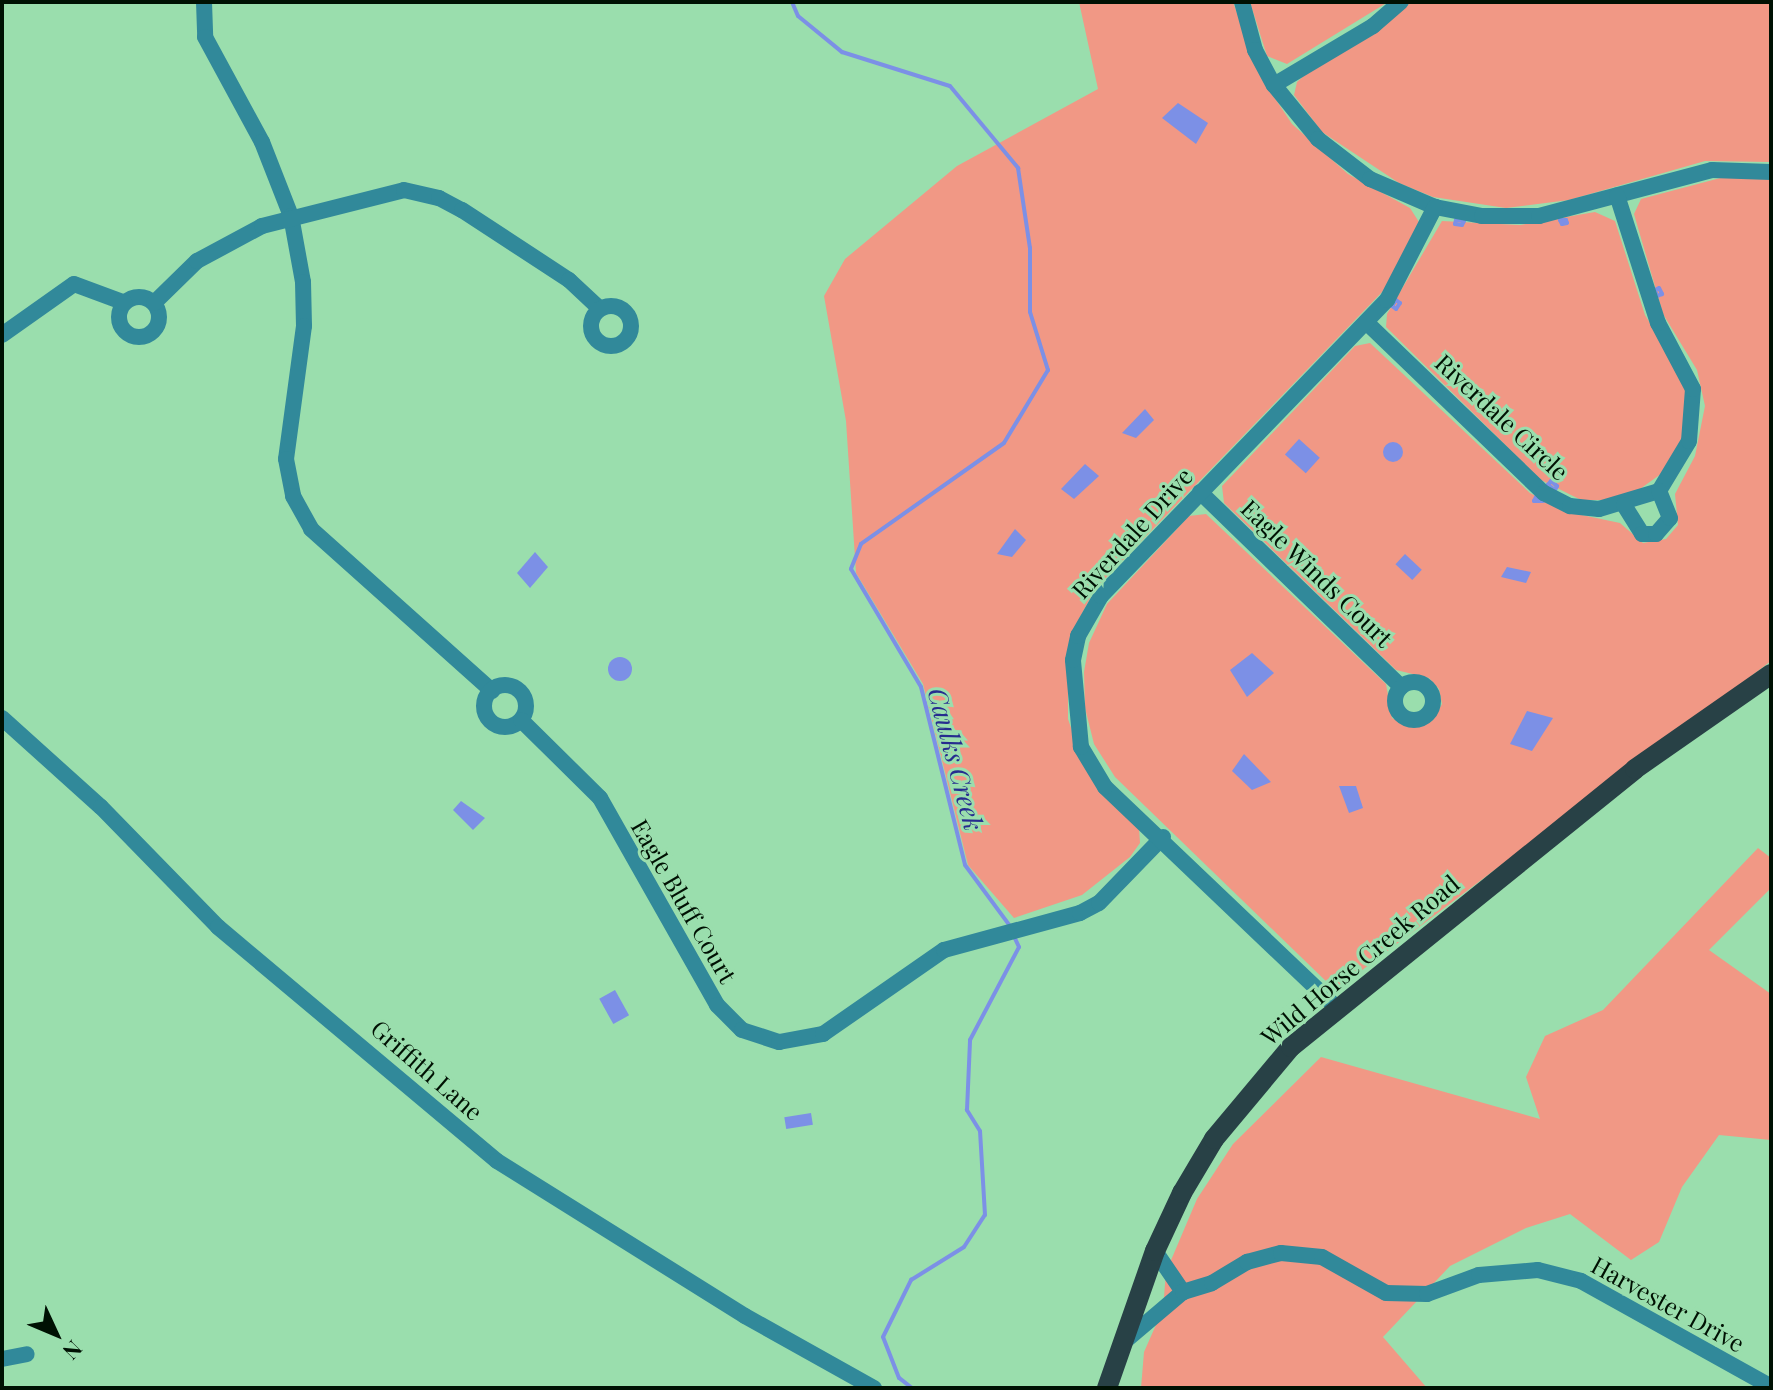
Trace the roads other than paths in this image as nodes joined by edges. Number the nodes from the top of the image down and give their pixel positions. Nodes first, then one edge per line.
1 (204, 2) edge
2 (1242, 2) edge
3 (1401, 2) edge
4 (1274, 85) junction
5 (1771, 172) edge
6 (1617, 195) junction
7 (1435, 207) junction
8 (291, 216) junction
9 (125, 303) junction
10 (154, 303) junction
11 (600, 309) dead end
12 (1366, 322) junction
13 (2, 335) edge
14 (1659, 491) junction
15 (1200, 492) junction
16 (1624, 505) junction
17 (1771, 674) edge
18 (1401, 687) dead end
19 (492, 691) junction
20 (2, 718) edge
21 (521, 720) junction
22 (1163, 837) junction
23 (1337, 1008) junction
24 (1155, 1251) junction
25 (1183, 1292) junction
26 (1124, 1342) junction
27 (27, 1354) dead end
28 (2, 1359) edge
29 (1767, 1383) edge
30 (874, 1388) edge
31 (1107, 1388) edge

1 - 8 street, Eagle Bluff Court
2 - 4 street
3 - 4 street
4 - 7 street
5 - 6 street
6 - 7 street
6 - 14 street
7 - 12 street, Riverdale Drive
8 - 10 street
8 - 11 street
8 - 19 street, Eagle Bluff Court
9 - 10 street
9 - 10 street
9 - 13 street
12 - 15 street, Riverdale Drive
12 - 16 street, Riverdale Circle
14 - 16 street, Riverdale Circle
14 - 16 street
15 - 18 street, Eagle Winds Court
15 - 22 street, Riverdale Drive
17 - 23 main road, Wild Horse Creek Road
19 - 21 street, Eagle Bluff Court
19 - 21 street
20 - 30 street, Griffith Lane
21 - 22 street, Eagle Bluff Court
22 - 23 street, Riverdale Drive
23 - 24 main road, Wild Horse Creek Road
24 - 25 street
24 - 26 main road, Wild Horse Creek Road
25 - 26 street, Harvester Drive
25 - 29 street, Harvester Drive
26 - 31 main road, Wild Horse Creek Road
27 - 28 street

